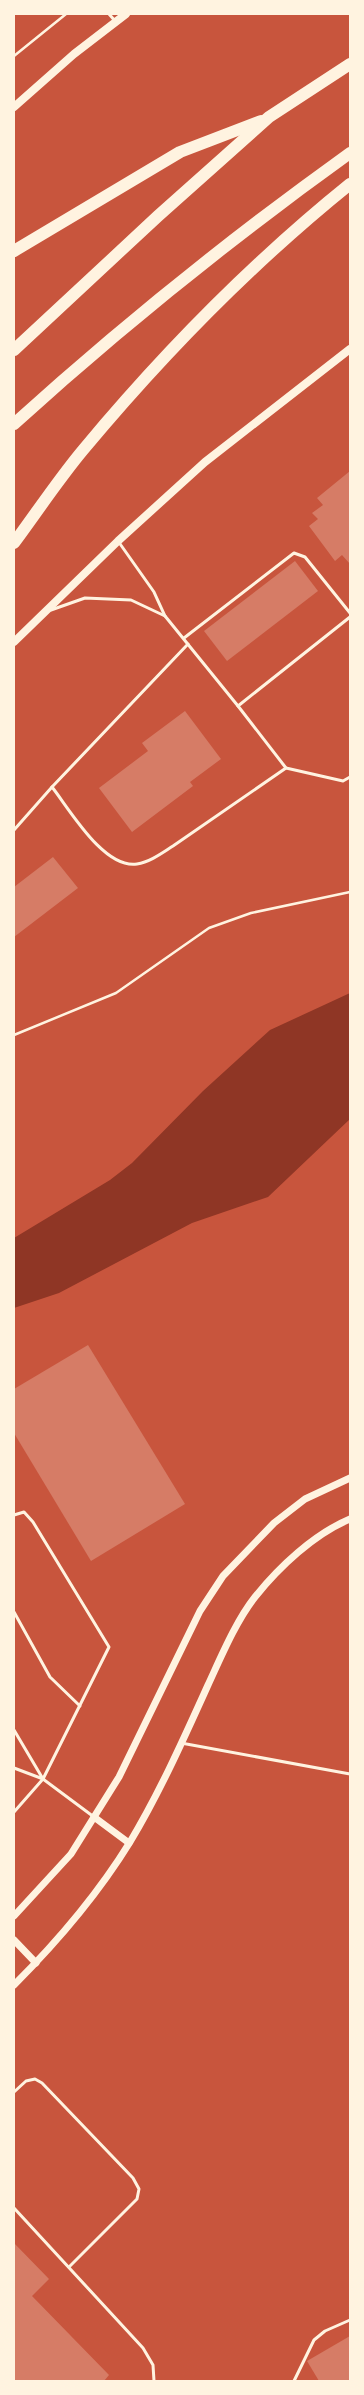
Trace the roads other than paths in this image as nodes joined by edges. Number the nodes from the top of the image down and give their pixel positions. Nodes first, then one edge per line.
1 (109, 14) edge
2 (126, 14) edge
3 (116, 22) junction
4 (350, 64) edge
5 (14, 107) edge
6 (269, 117) junction
7 (350, 153) edge
8 (350, 184) edge
9 (14, 251) edge
10 (350, 349) edge
11 (14, 350) edge
12 (14, 424) edge
13 (118, 541) junction
14 (14, 543) edge
15 (44, 612) junction
16 (350, 613) edge
17 (165, 616) junction
18 (350, 617) edge
19 (184, 638) junction
20 (14, 642) edge
21 (188, 644) junction
22 (238, 706) junction
23 (286, 768) junction
24 (350, 778) edge
25 (52, 787) junction
26 (14, 830) edge
27 (350, 1478) edge
28 (14, 1515) edge
29 (350, 1519) edge
30 (14, 1612) edge
31 (80, 1706) junction
32 (14, 1730) edge
33 (181, 1743) junction
34 (14, 1768) edge
35 (350, 1774) edge
36 (43, 1779) junction
37 (14, 1812) edge
38 (94, 1817) junction
39 (130, 1843) junction
40 (14, 1916) edge
41 (14, 1940) edge
42 (36, 1963) junction
43 (14, 1985) edge
44 (14, 2092) edge
45 (14, 2208) edge
46 (69, 2267) junction
47 (350, 2320) edge
48 (154, 2381) edge
49 (294, 2381) edge

1 - 3 lane
2 - 3 main road
3 - 5 main road
4 - 6 highway
6 - 9 highway
6 - 11 highway
7 - 12 highway
8 - 14 highway
10 - 13 main road
13 - 15 main road
13 - 17 lane
15 - 17 lane
15 - 20 main road
16 - 19 lane
17 - 19 lane
18 - 22 lane
19 - 21 lane
21 - 22 lane
21 - 25 lane
22 - 23 lane
23 - 24 lane
23 - 25 lane
25 - 26 lane
27 - 38 street
28 - 31 lane
29 - 33 street
30 - 31 lane
31 - 36 lane
32 - 36 lane
33 - 35 lane
33 - 39 street
34 - 36 lane
36 - 37 lane
36 - 38 lane
38 - 39 street
38 - 40 street
39 - 42 street
41 - 42 street
42 - 43 street
44 - 46 lane
45 - 46 lane
46 - 48 lane
47 - 49 lane

